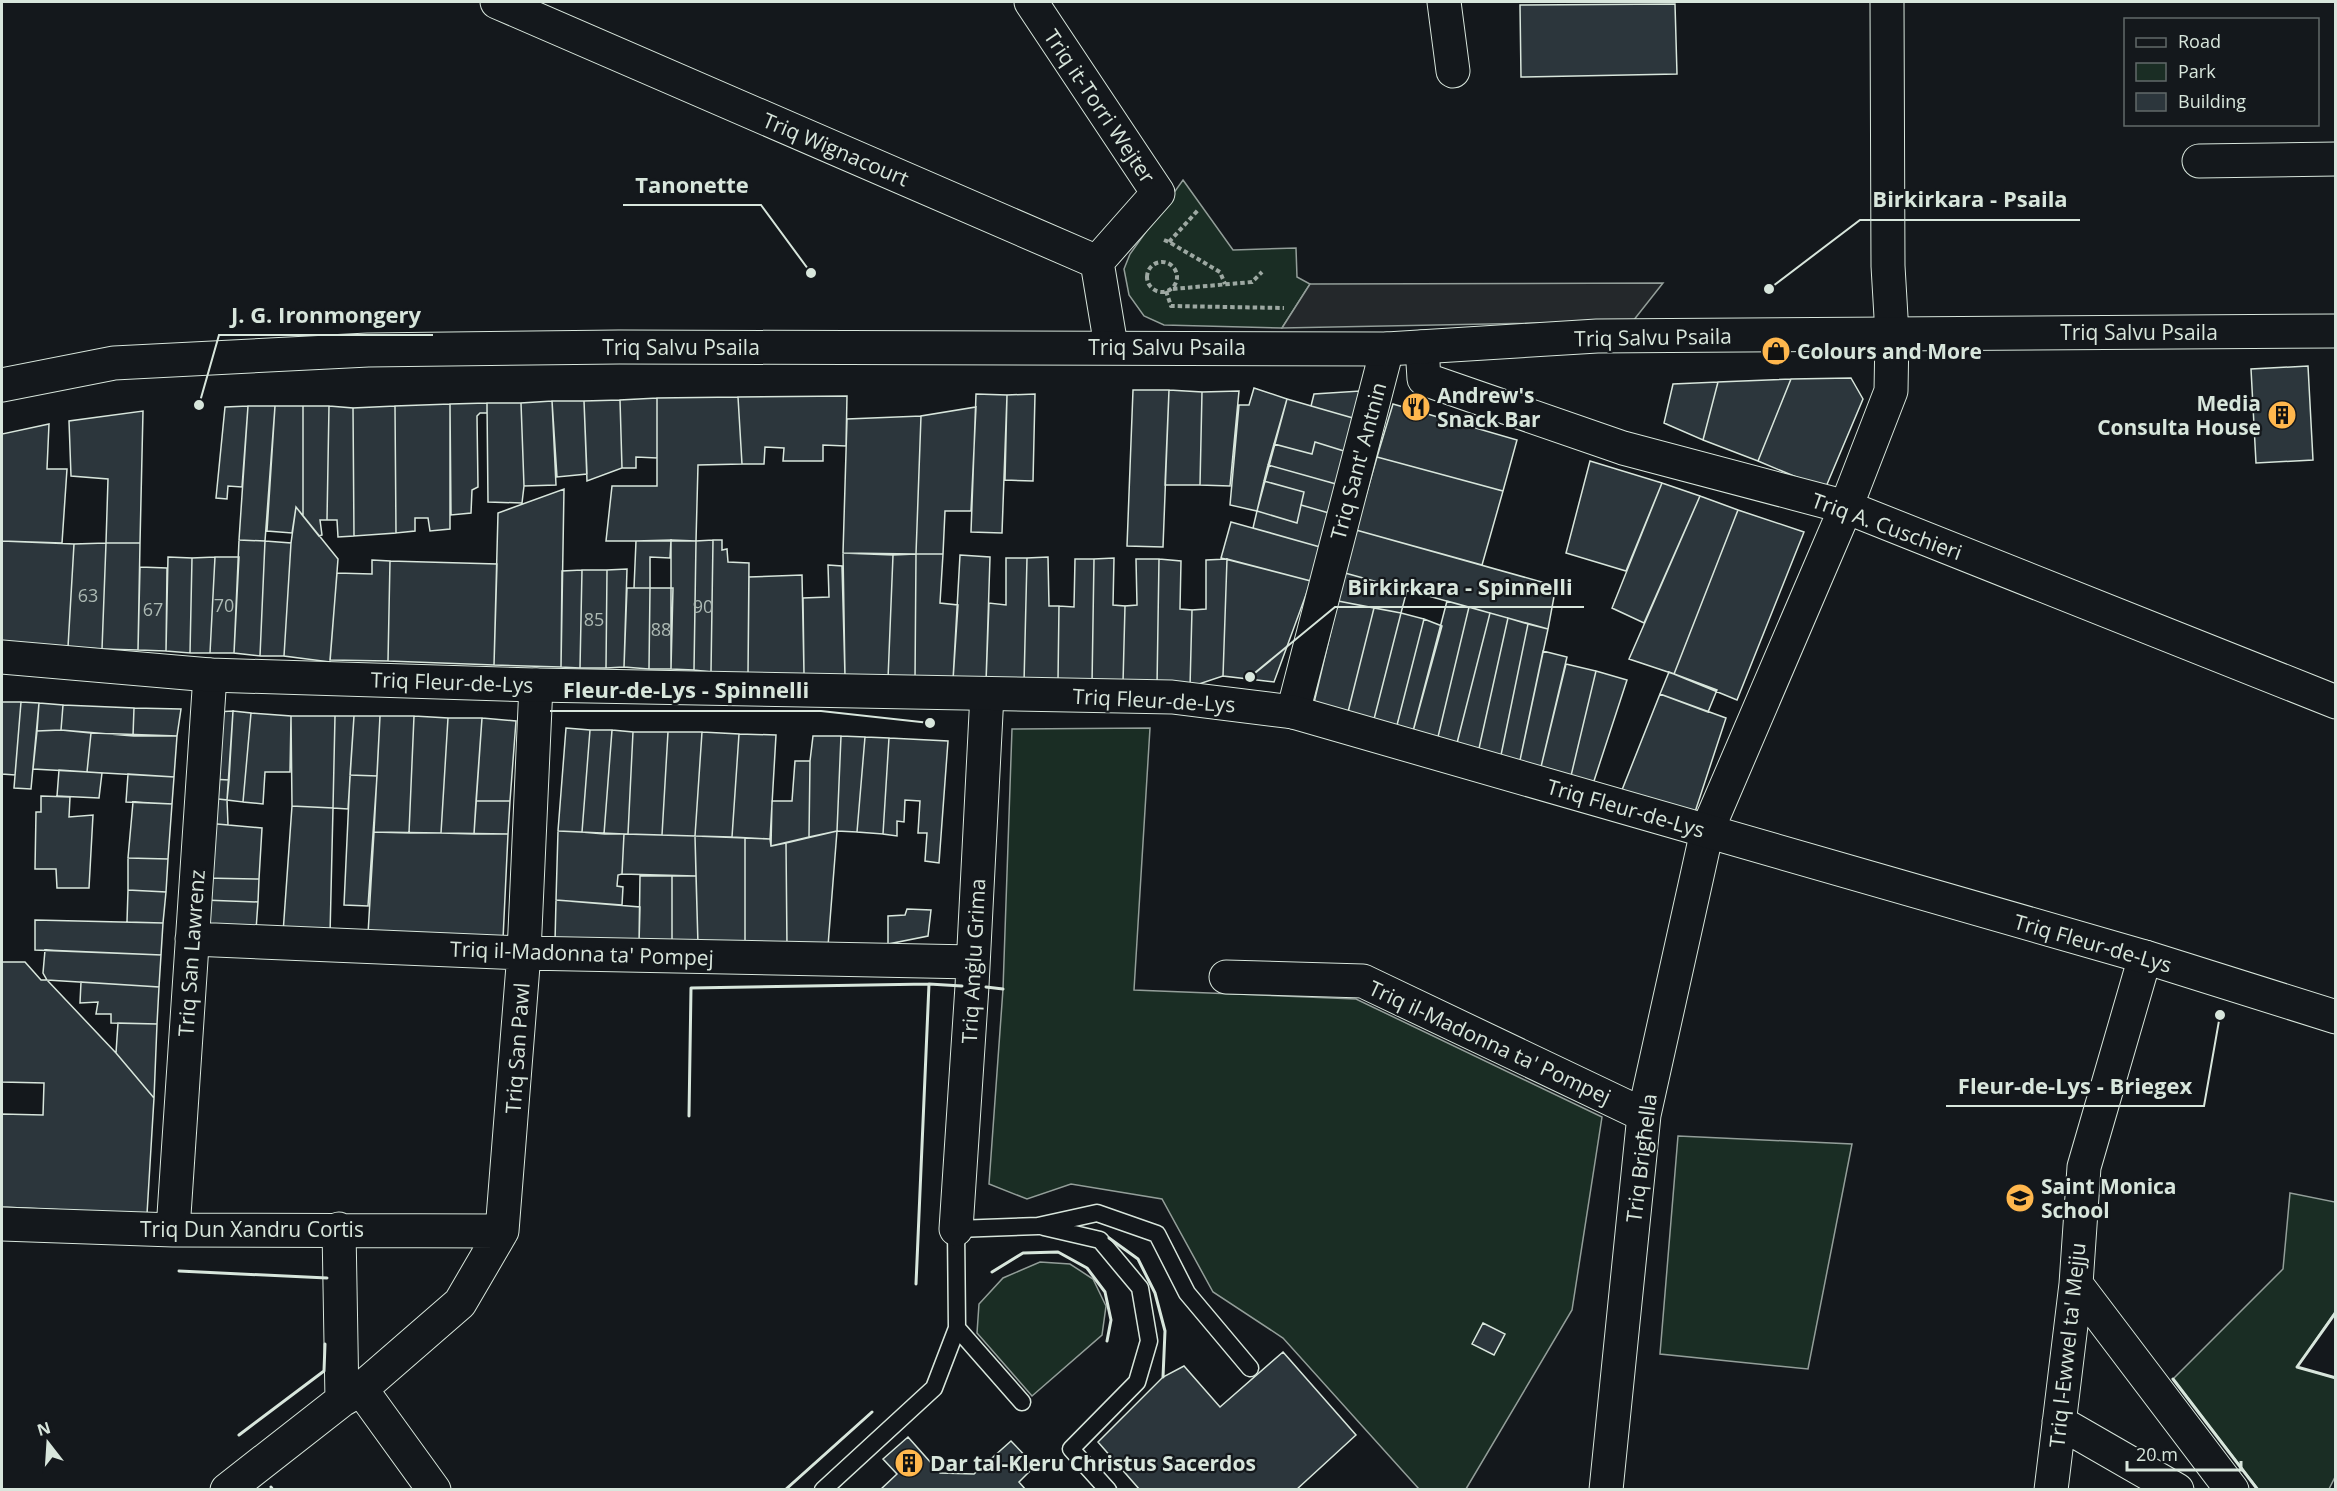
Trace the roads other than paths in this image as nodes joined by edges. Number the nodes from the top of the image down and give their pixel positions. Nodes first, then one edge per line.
1 (497, 2) edge
2 (1031, 2) edge
3 (1444, 2) edge
4 (1887, 2) edge
5 (1453, 70) dead end
6 (2336, 159) edge
7 (2199, 161) dead end
8 (1097, 262) junction
9 (2336, 331) edge
10 (1892, 334) junction
11 (1111, 346) junction
12 (1422, 347) junction
13 (1387, 349) junction
14 (2, 385) edge
15 (1846, 507) junction
16 (2, 657) edge
17 (210, 675) junction
18 (536, 685) junction
19 (987, 694) junction
20 (2336, 702) edge
21 (1293, 712) junction
22 (1707, 831) junction
23 (192, 939) junction
24 (524, 952) junction
25 (2145, 957) junction
26 (972, 962) junction
27 (1226, 977) dead end
28 (2336, 1017) edge
29 (1644, 1114) junction
30 (2, 1224) edge
31 (1038, 1226) junction
32 (339, 1229) junction
33 (956, 1229) junction
34 (173, 1230) junction
35 (502, 1231) junction
36 (2076, 1284) junction
37 (957, 1328) junction
38 (1250, 1368) dead end
39 (352, 1394) junction
40 (1022, 1402) dead end
41 (2059, 1422) junction
42 (227, 1490) edge
43 (434, 1490) edge
44 (823, 1490) edge
45 (1108, 1490) edge
46 (1606, 1490) edge
47 (2051, 1490) edge
48 (2177, 1490) edge
49 (2232, 1490) edge

1 - 8 street, Triq Wignacourt
2 - 8 street, Triq it-Torri Wejter
3 - 5 street
4 - 10 street, Triq Brigħella
6 - 7 street
8 - 11 street
9 - 10 street, Triq Salvu Psaila
10 - 12 street, Triq Salvu Psaila
10 - 15 street, Triq Brigħella
11 - 13 street, Triq Salvu Psaila
11 - 14 street, Triq Salvu Psaila
12 - 13 street, Triq Salvu Psaila
12 - 15 street, Triq A. Cuschieri
13 - 21 street, Triq Sant' Antnin
15 - 20 street, Triq A. Cuschieri
15 - 22 street, Triq Brigħella
16 - 17 street, Triq Fleur-de-Lys
17 - 18 street, Triq Fleur-de-Lys
17 - 23 street, Triq San Lawrenz
18 - 19 street, Triq Fleur-de-Lys
18 - 24 street, Triq San Pawl
19 - 21 street, Triq Fleur-de-Lys
19 - 26 street, Triq Anġlu Grima
21 - 22 street, Triq Fleur-de-Lys
22 - 25 street, Triq Fleur-de-Lys
22 - 29 street, Triq Brigħella
23 - 24 street, Triq il-Madonna ta' Pompej
23 - 34 street, Triq San Lawrenz
24 - 26 street, Triq il-Madonna ta' Pompej
24 - 35 street, Triq San Pawl
25 - 28 street, Triq Fleur-de-Lys
25 - 36 street, Triq l-Ewwel ta' Mejju
26 - 33 street, Triq Anġlu Grima
27 - 29 street, Triq il-Madonna ta' Pompej
29 - 46 street, Triq Brigħella
30 - 34 street, Triq Dun Xandru Cortis
31 - 33 lane
31 - 38 lane
31 - 45 lane
32 - 34 street, Triq Dun Xandru Cortis
32 - 35 street, Triq Dun Xandru Cortis
32 - 39 street
33 - 37 lane
35 - 39 street
36 - 41 street, Triq l-Ewwel ta' Mejju
36 - 49 street
37 - 40 lane
37 - 44 lane
39 - 42 street
39 - 43 street
41 - 47 street, Triq l-Ewwel ta' Mejju
41 - 48 street

